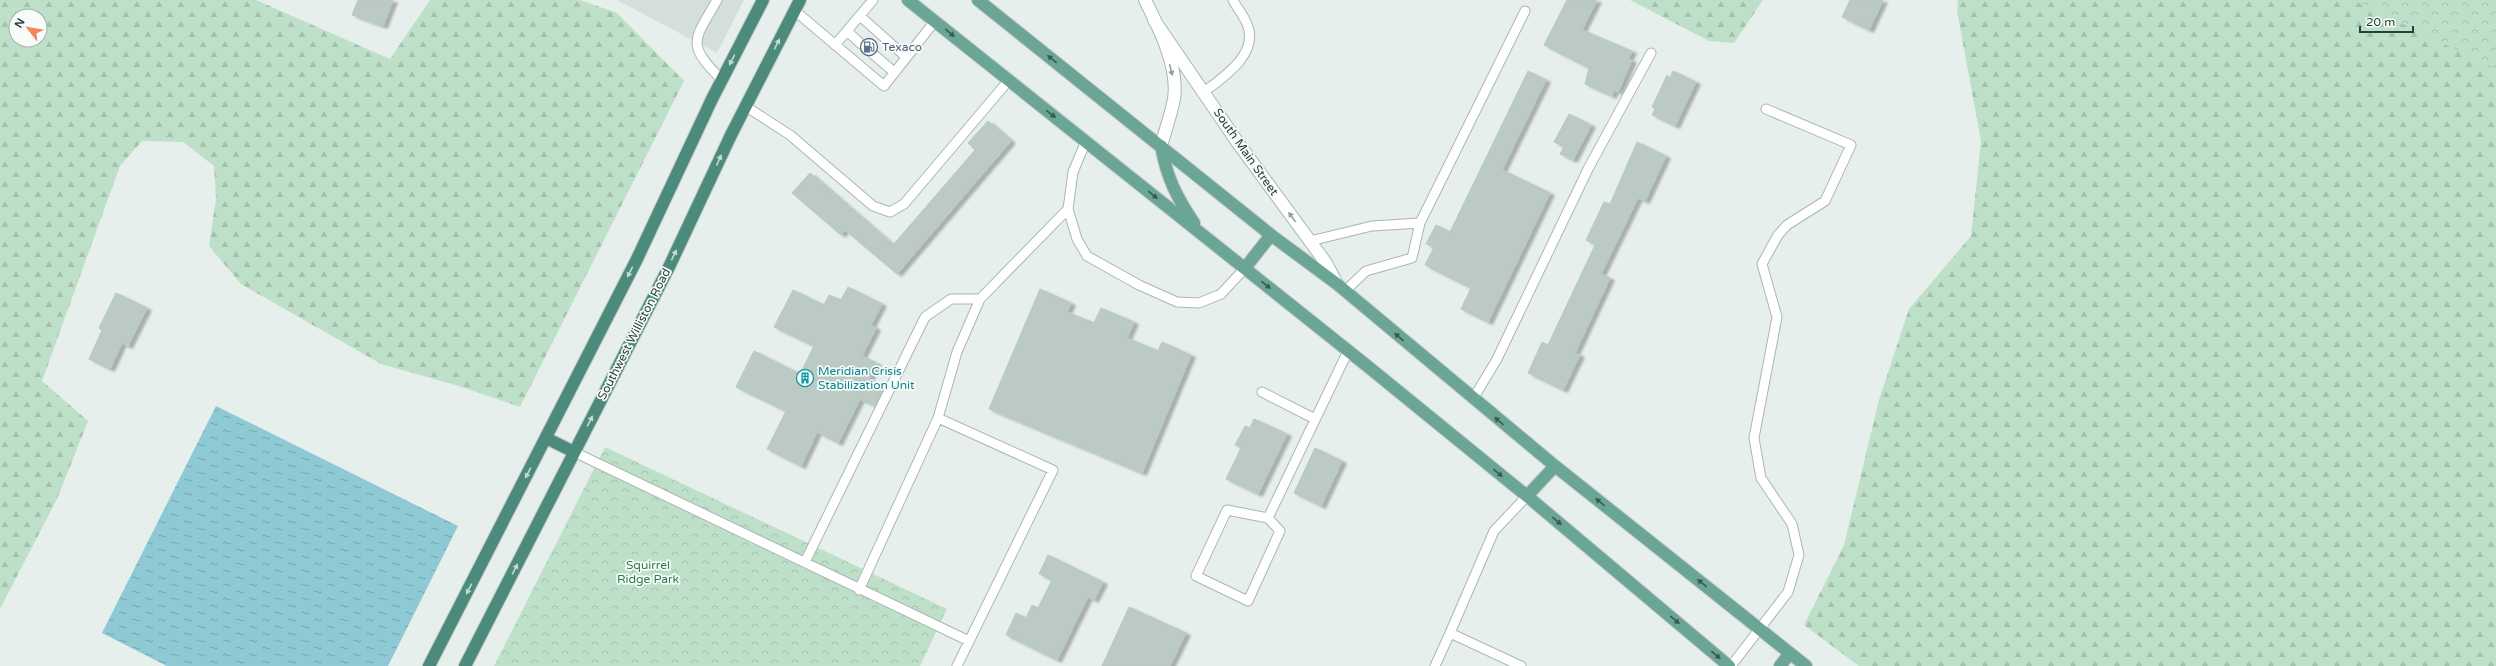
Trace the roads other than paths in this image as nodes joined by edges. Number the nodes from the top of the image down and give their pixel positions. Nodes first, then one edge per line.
1 (717, 0) edge
2 (763, 0) edge
3 (873, 0) edge
4 (908, 0) edge
5 (978, 0) edge
6 (1145, 0) edge
7 (1233, 0) edge
8 (797, 5) edge
9 (1524, 11) dead end
10 (860, 16) junction
11 (1154, 20) junction
12 (935, 21) junction
13 (847, 31) junction
14 (862, 44) dead end
15 (836, 45) junction
16 (1651, 53) dead end
17 (873, 54) dead end
18 (906, 57) junction
19 (894, 72) junction
20 (722, 80) junction
21 (1009, 80) junction
22 (1204, 92) junction
23 (745, 106) junction
24 (1766, 109) dead end
25 (1086, 141) junction
26 (1160, 146) junction
27 (1068, 208) junction
28 (1420, 223) junction
29 (1200, 232) junction
30 (1271, 235) junction
31 (1310, 241) junction
32 (1245, 268) junction
33 (1341, 288) junction
34 (980, 299) junction
35 (1348, 351) junction
36 (1262, 392) dead end
37 (1473, 399) junction
38 (938, 418) junction
39 (1315, 419) junction
40 (546, 438) junction
41 (574, 452) junction
42 (1555, 466) junction
43 (1527, 496) junction
44 (1268, 518) junction
45 (805, 562) junction
46 (860, 590) junction
47 (1759, 629) junction
48 (1450, 633) junction
49 (969, 641) junction
50 (1790, 653) junction
51 (429, 666) edge
52 (466, 666) edge
53 (957, 666) edge
54 (1434, 666) edge
55 (1521, 666) edge
56 (1730, 666) edge
57 (1780, 666) edge
58 (1806, 666) edge

1 - 20 lane
2 -> 20 highway
3 - 10 lane
4 - 12 main road
26 -> 5 main road
6 - 11 street, South Main Street
7 - 22 lane
8 - 15 lane
23 -> 8 highway, Southwest Williston Road
9 - 28 lane
10 - 13 lane
10 - 18 lane
11 - 22 street, South Main Street
11 -> 26 street, South Main Street
12 - 18 lane
12 -> 21 main road
13 - 14 lane
13 - 15 lane
15 - 19 lane
16 - 37 lane
17 - 19 lane
18 - 19 lane
20 -> 40 highway
21 - 23 lane
21 -> 25 main road
31 -> 22 street, South Main Street
41 -> 23 highway, Southwest Williston Road
24 - 47 lane
25 - 27 lane
25 -> 29 main road
26 - 29 main road
26 - 30 main road
27 - 32 lane
27 - 34 lane
28 - 31 lane
28 - 33 lane
29 - 32 main road
30 - 32 main road
30 - 33 main road
31 - 33 street, South Main Street
32 -> 35 main road
37 -> 33 main road
34 - 38 lane
34 - 45 lane
35 - 39 lane
35 -> 43 main road
36 - 39 lane
42 -> 37 main road
38 - 46 lane
38 - 49 lane
39 - 44 lane
40 - 41 highway
40 -> 51 highway
41 - 45 lane
52 -> 41 highway, Southwest Williston Road
42 - 43 main road
47 -> 42 main road
43 - 48 lane
43 -> 56 main road
44 - 44 lane
45 - 46 lane
46 - 49 lane
47 - 50 main road
47 - 56 lane
48 - 54 lane
48 - 55 lane
49 - 53 lane
50 - 57 main road
50 - 58 main road

